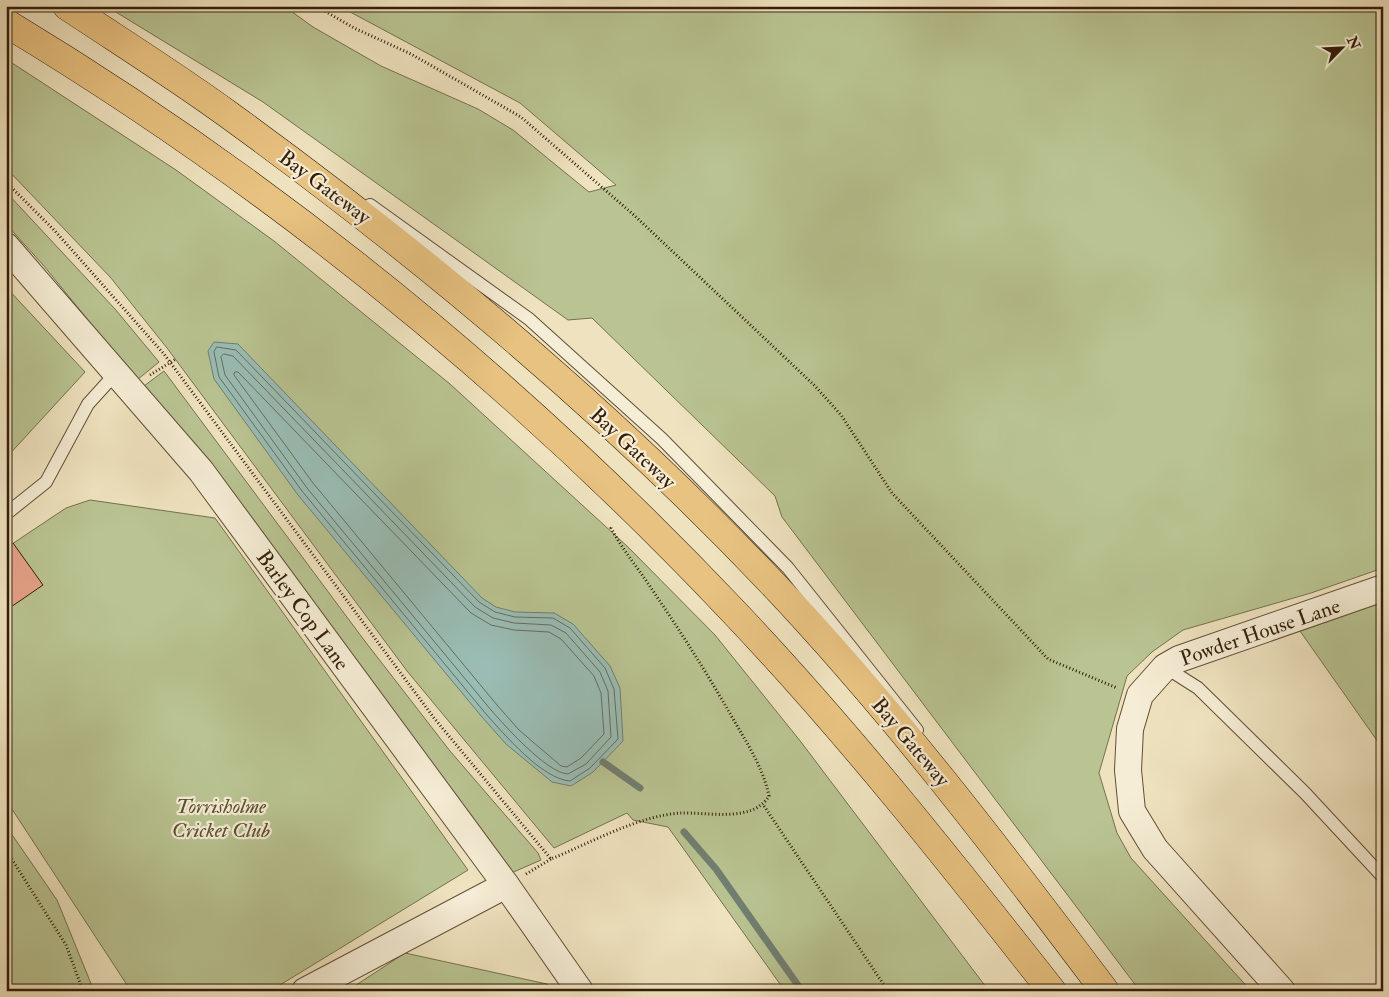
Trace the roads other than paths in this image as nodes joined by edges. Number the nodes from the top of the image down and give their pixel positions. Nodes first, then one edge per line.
1 (67, 6) edge
2 (6, 23) edge
3 (6, 246) edge
4 (124, 381) junction
5 (6, 514) edge
6 (1383, 588) edge
7 (1166, 667) junction
8 (1383, 877) edge
9 (506, 884) junction
10 (305, 991) edge
11 (580, 991) edge
12 (1052, 991) edge
13 (1104, 991) edge
14 (1282, 991) edge

1 - 13 highway, Bay Gateway
2 - 12 highway, Bay Gateway
3 - 4 street, Barley Cop Lane
4 - 5 lane
4 - 9 street, Barley Cop Lane
6 - 7 street, Powder House Lane
7 - 8 lane
7 - 14 street, Powder House Lane
9 - 10 street
9 - 11 street, Barley Cop Lane

